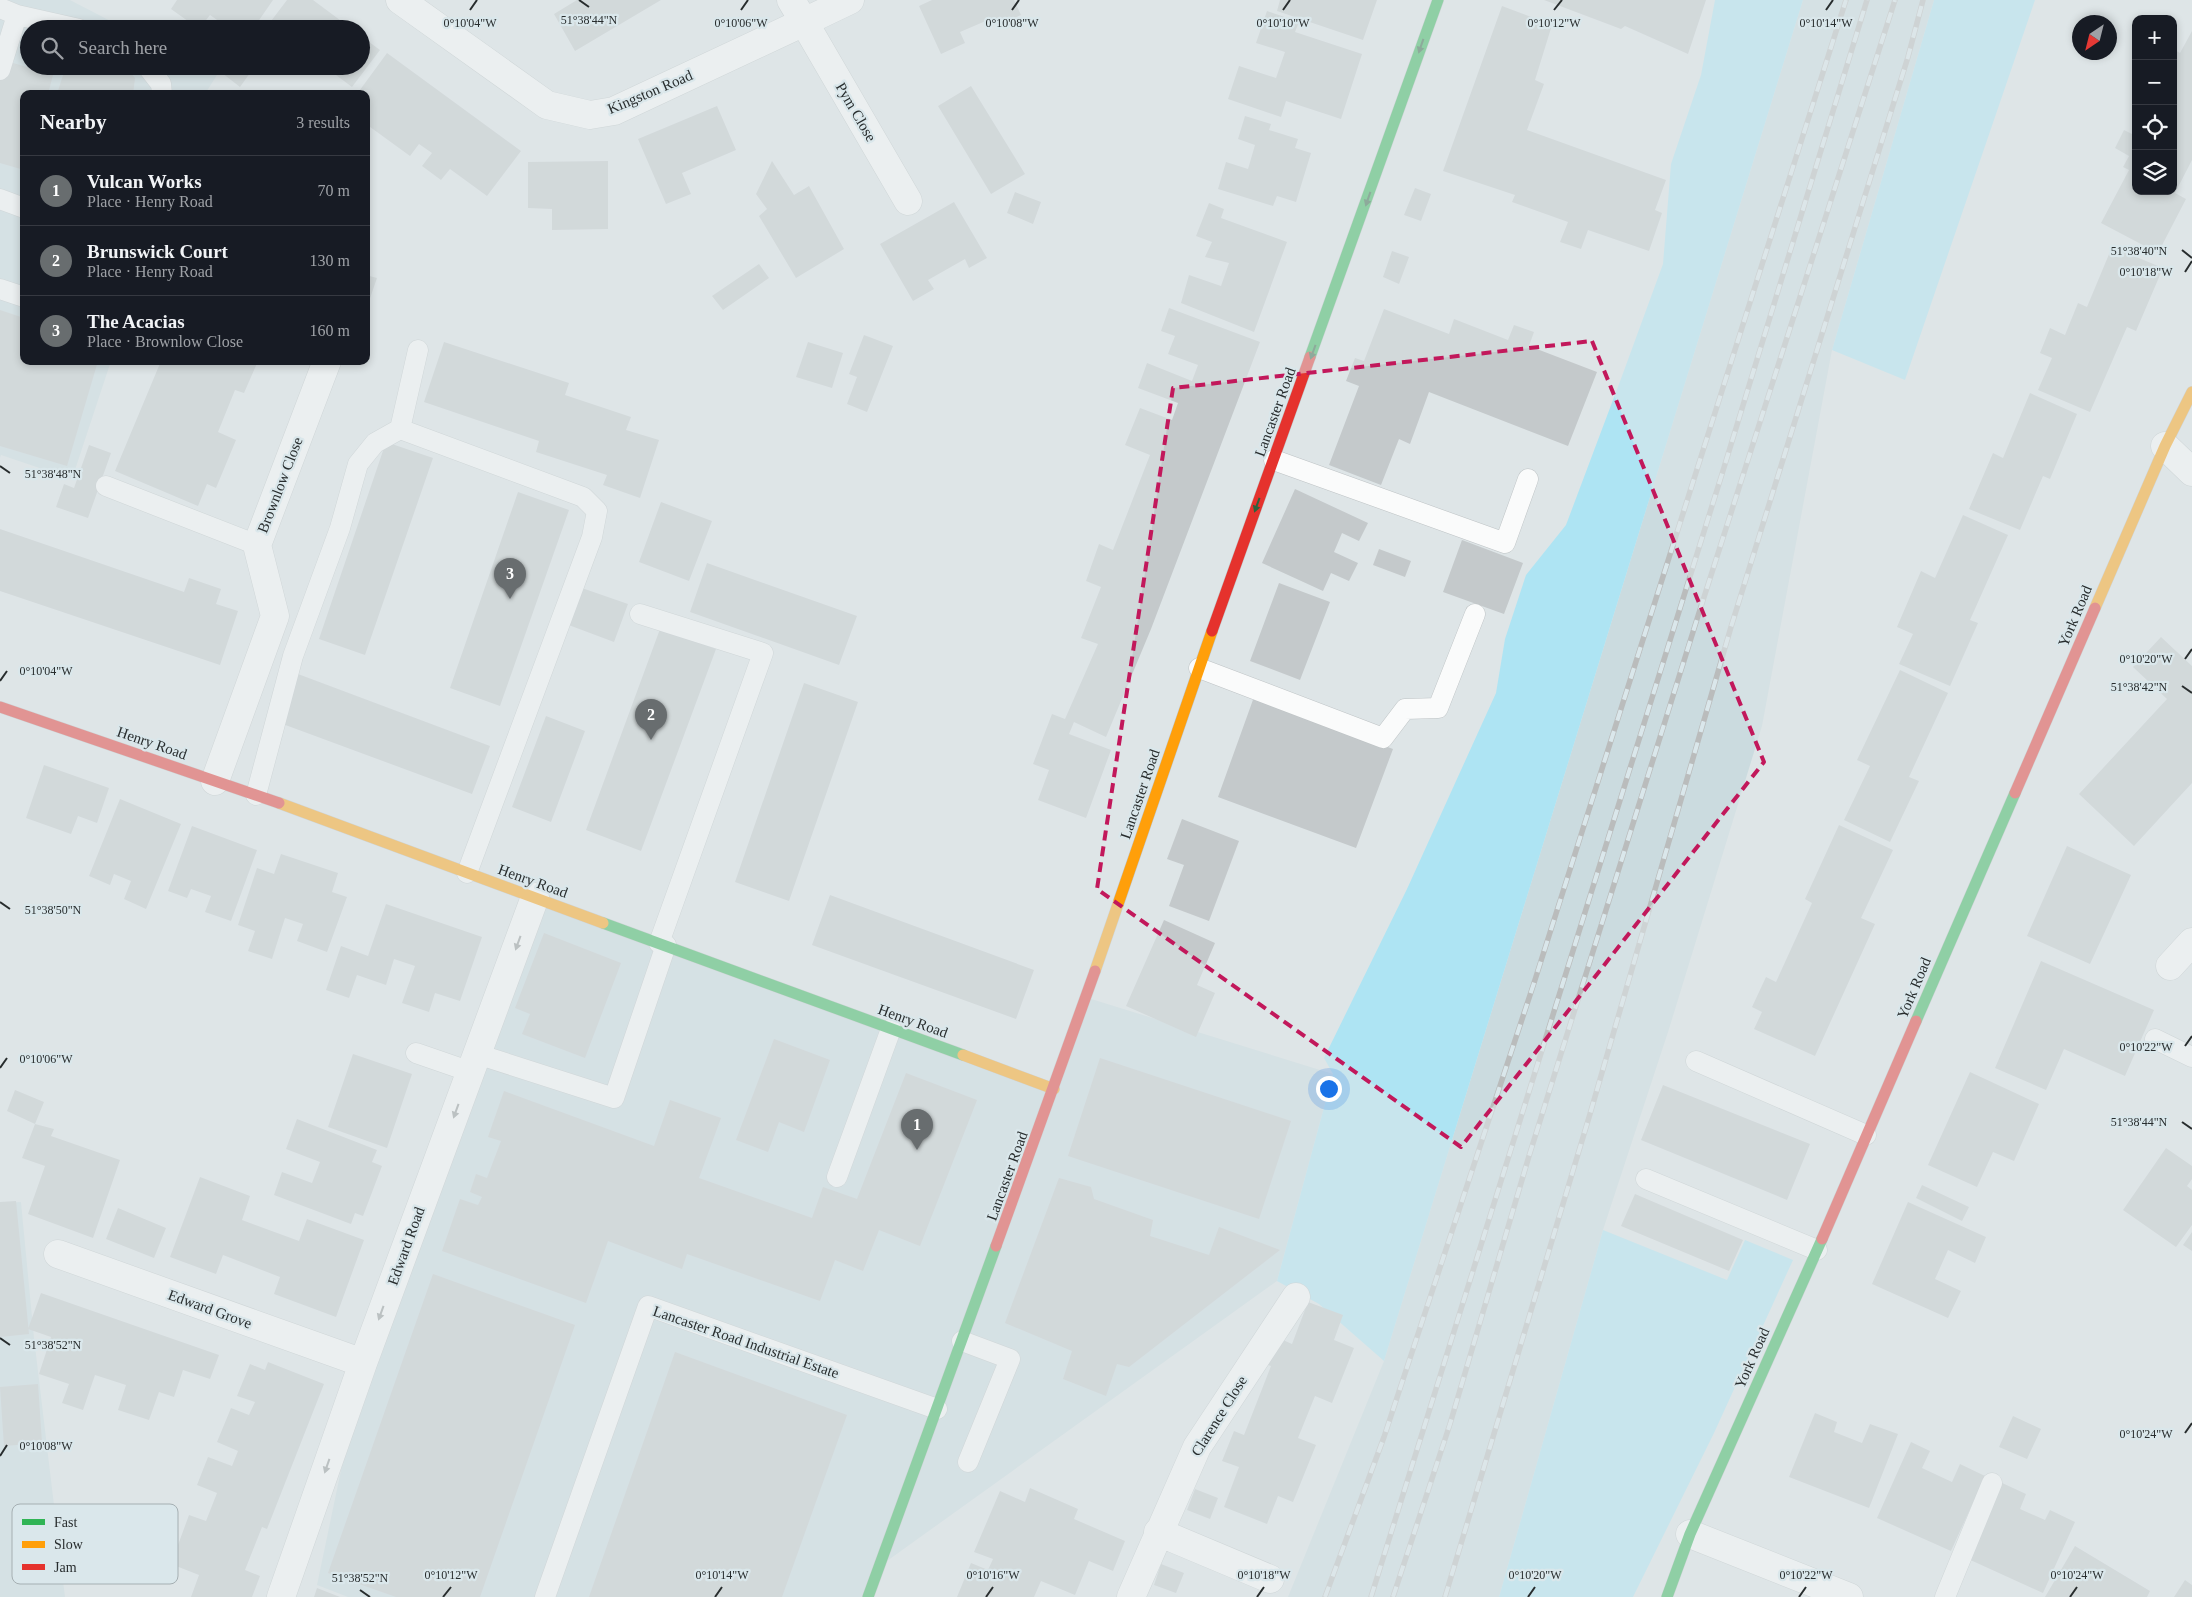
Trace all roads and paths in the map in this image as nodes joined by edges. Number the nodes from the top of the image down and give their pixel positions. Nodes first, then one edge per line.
1 (400, 0) edge
2 (850, 0) edge
3 (1438, 0) edge
4 (8, 11) edge
5 (798, 11) edge
6 (44, 20) edge
7 (0, 70) edge
8 (154, 75) edge
9 (162, 90) edge
10 (0, 199) edge
11 (908, 201) dead end
12 (20, 206) edge
13 (0, 289) edge
14 (20, 296) edge
15 (418, 350) dead end
16 (325, 365) edge
17 (2192, 392) edge
18 (400, 429) junction
19 (2164, 446) junction
20 (1274, 460) junction
21 (2192, 472) edge
22 (1528, 478) dead end
23 (106, 486) dead end
24 (257, 545) junction
25 (640, 614) dead end
26 (1476, 614) dead end
27 (1199, 668) junction
28 (0, 707) edge
29 (214, 781) junction
30 (256, 795) junction
31 (467, 873) junction
32 (535, 897) junction
33 (2192, 942) edge
34 (663, 944) junction
35 (2170, 966) dead end
36 (890, 1029) junction
37 (2155, 1039) dead end
38 (416, 1053) dead end
39 (2192, 1057) edge
40 (1696, 1061) dead end
41 (474, 1063) junction
42 (1054, 1089) junction
43 (1866, 1135) junction
44 (837, 1177) dead end
45 (1646, 1179) dead end
46 (1816, 1250) junction
47 (58, 1254) dead end
48 (1296, 1297) dead end
49 (962, 1341) junction
50 (363, 1363) junction
51 (937, 1409) junction
52 (968, 1462) dead end
53 (1992, 1483) dead end
54 (1158, 1532) junction
55 (1690, 1534) junction
56 (1270, 1579) dead end
57 (281, 1597) edge
58 (545, 1597) edge
59 (868, 1597) edge
60 (1131, 1597) edge
61 (1667, 1597) edge
62 (1849, 1597) edge
63 (1945, 1597) edge

1 - 5 street, Kingston Road
2 - 5 street, Kingston Road
3 -> 20 street, Lancaster Road
4 - 6 lane
4 - 7 lane
5 - 11 street, Pym Close
8 - 9 lane
10 - 12 lane
13 - 14 lane
15 - 18 lane
16 - 24 street, Brownlow Close
17 - 19 street, York Road
18 - 30 lane
18 - 31 lane
19 - 21 street
19 - 43 street, York Road
20 - 22 lane
20 -> 27 street, Lancaster Road
23 - 24 lane
24 - 29 street, Brownlow Close
25 - 34 lane
26 - 27 lane
27 - 42 street, Lancaster Road
28 - 29 street, Henry Road
29 - 30 street, Henry Road
30 - 31 street, Henry Road
31 - 32 street, Henry Road
32 - 34 street, Henry Road
32 -> 41 street, Edward Road
33 - 35 street
34 - 36 street, Henry Road
34 - 41 lane
36 - 42 street, Henry Road
36 - 44 lane
37 - 39 lane
38 - 41 lane
40 - 43 lane
41 -> 50 street, Edward Road
42 - 49 street, Lancaster Road
43 - 46 street, York Road
45 - 46 lane
46 - 55 street, York Road
47 - 50 street, Edward Grove
48 - 54 street, Clarence Close
49 - 51 street, Lancaster Road
49 - 52 lane
50 -> 57 street, Edward Road
51 - 58 lane, Lancaster Road Industrial Estate
51 - 59 street, Lancaster Road
53 - 63 lane
54 - 56 street
54 - 60 street, Clarence Close
55 - 61 street, York Road
55 - 62 street

